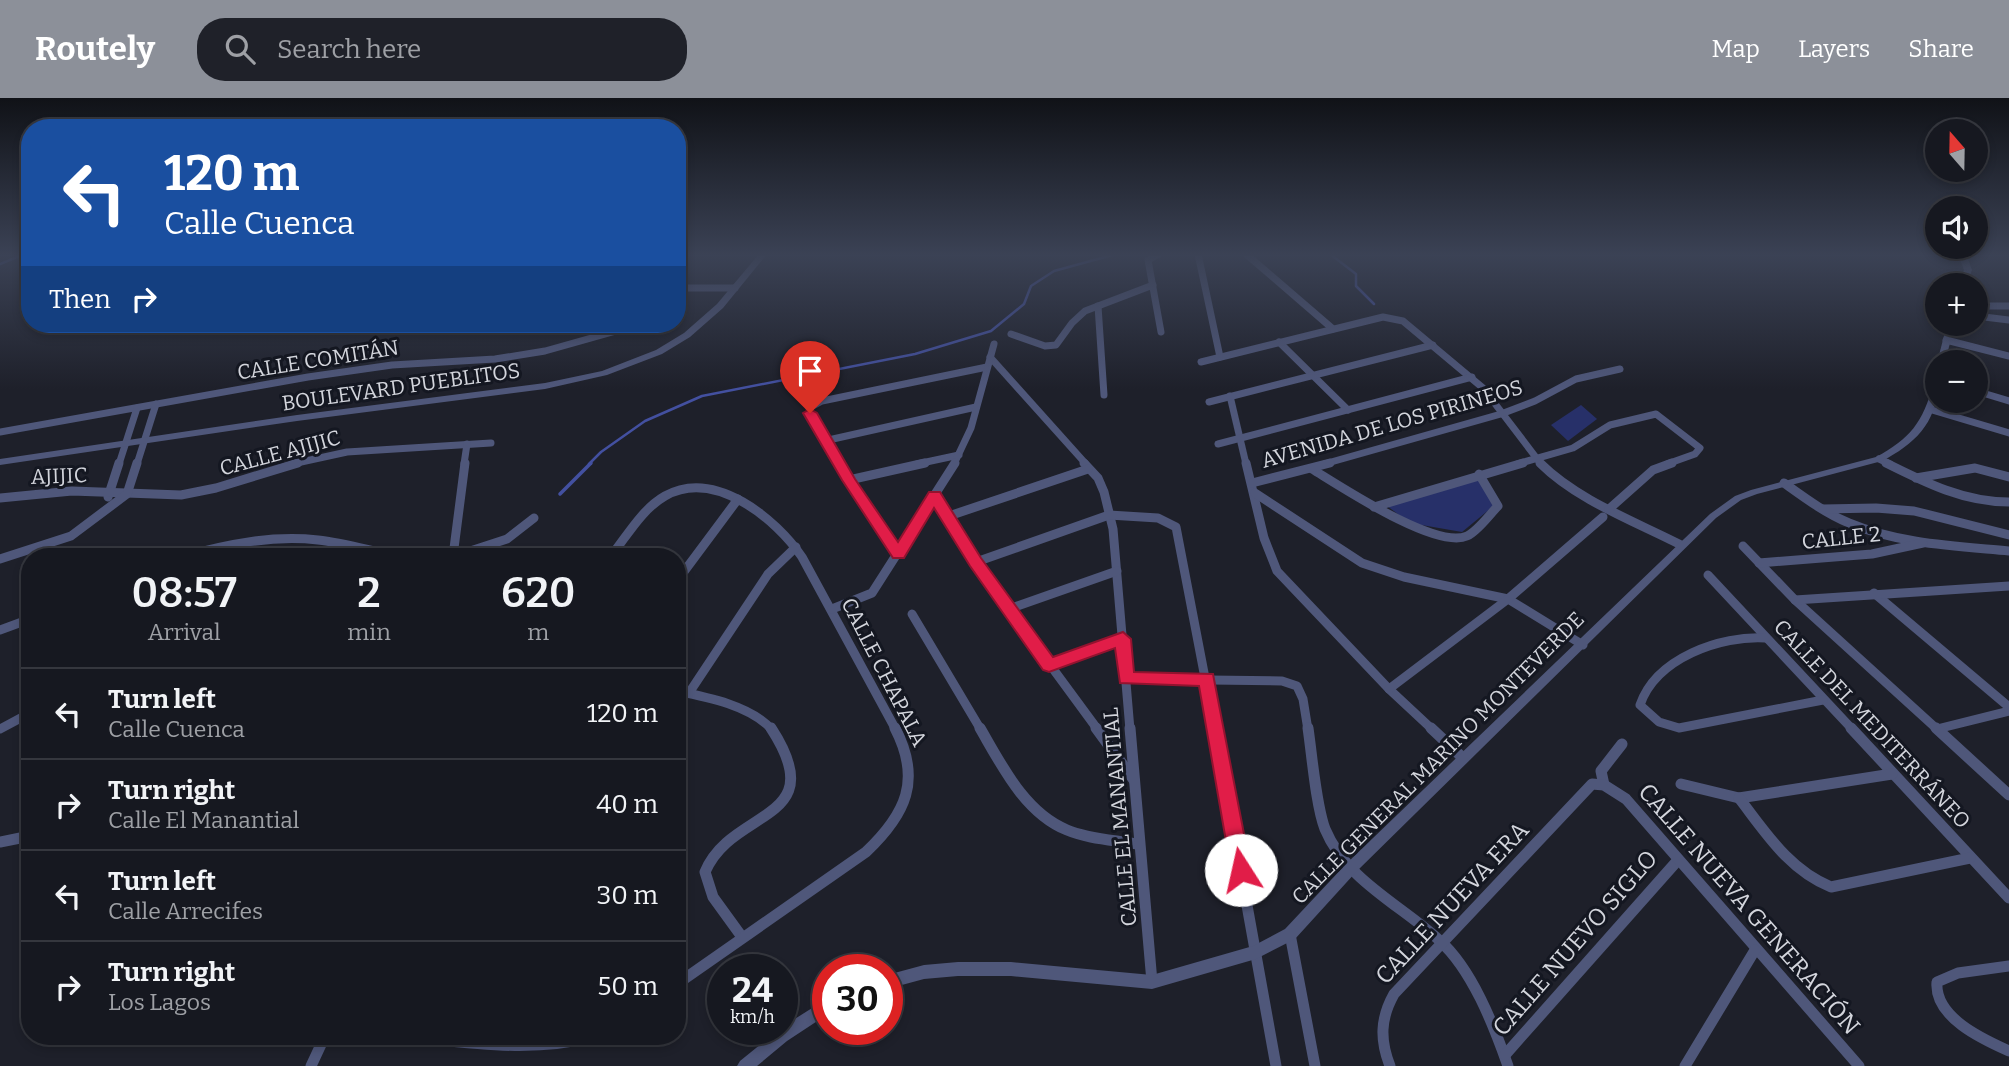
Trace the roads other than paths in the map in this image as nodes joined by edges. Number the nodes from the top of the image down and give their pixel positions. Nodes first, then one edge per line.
1 (725, 299) edge
2 (1116, 299) edge
3 (1155, 299) edge
4 (1208, 299) edge
5 (1299, 299) edge
6 (1098, 306) junction
7 (1988, 306) edge
8 (2009, 306) edge
9 (1988, 317) edge
10 (2009, 320) edge
11 (1334, 329) junction
12 (1161, 332) dead end
13 (607, 333) edge
14 (1011, 334) dead end
15 (1947, 336) edge
16 (1945, 341) junction
17 (1279, 342) junction
18 (995, 344) dead end
19 (1433, 345) junction
20 (1943, 350) edge
21 (2009, 356) edge
22 (1220, 357) junction
23 (988, 362) junction
24 (1201, 362) dead end
25 (1620, 369) dead end
26 (1314, 375) junction
27 (1472, 377) junction
28 (1104, 395) dead end
29 (1988, 395) edge
30 (1230, 396) junction
31 (2009, 401) edge
32 (1209, 402) dead end
33 (156, 404) junction
34 (976, 407) junction
35 (137, 408) junction
36 (1348, 410) junction
37 (1930, 413) edge
38 (1942, 413) edge
39 (1501, 414) junction
40 (0, 432) edge
41 (2009, 433) edge
42 (1242, 438) junction
43 (144, 440) junction
44 (824, 441) junction
45 (125, 443) junction
46 (491, 443) dead end
47 (467, 444) junction
48 (1218, 444) dead end
49 (960, 454) junction
50 (1536, 459) junction
51 (1879, 459) junction
52 (0, 463) edge
53 (1088, 469) junction
54 (1312, 469) junction
55 (1479, 474) junction
56 (2009, 477) edge
57 (1916, 478) junction
58 (849, 480) junction
59 (1784, 483) junction
60 (1253, 488) junction
61 (109, 493) junction
62 (123, 494) junction
63 (934, 496) junction
64 (0, 498) edge
65 (737, 499) junction
66 (2008, 503) edge
67 (1374, 507) junction
68 (106, 509) junction
69 (1821, 509) junction
70 (1606, 513) junction
71 (1109, 515) junction
72 (946, 517) junction
73 (534, 518) dead end
74 (2009, 536) edge
75 (1927, 541) junction
76 (1681, 545) junction
77 (1742, 545) dead end
78 (796, 547) junction
79 (39, 548) edge
80 (214, 548) edge
81 (358, 548) edge
82 (455, 548) edge
83 (478, 548) edge
84 (618, 548) edge
85 (2009, 551) edge
86 (21, 553) edge
87 (898, 554) junction
88 (0, 559) edge
89 (976, 562) junction
90 (1759, 563) junction
91 (686, 569) edge
92 (1117, 571) junction
93 (1708, 575) dead end
94 (2009, 586) edge
95 (1874, 593) junction
96 (1508, 600) junction
97 (1795, 600) junction
98 (832, 609) junction
99 (1009, 609) junction
100 (912, 614) dead end
101 (21, 623) edge
102 (0, 631) edge
103 (1766, 638) junction
104 (1123, 639) junction
105 (1583, 645) junction
106 (1049, 665) junction
107 (1126, 679) junction
108 (1206, 679) junction
109 (1389, 689) junction
110 (686, 692) edge
111 (690, 693) junction
112 (1823, 700) junction
113 (2009, 709) edge
114 (21, 718) edge
115 (0, 729) edge
116 (1937, 729) junction
117 (1622, 744) dead end
118 (1463, 758) junction
119 (1892, 774) junction
120 (1133, 780) junction
121 (1598, 784) junction
122 (1681, 784) dead end
123 (2009, 795) edge
124 (1739, 798) junction
125 (21, 838) edge
126 (0, 842) edge
127 (1137, 844) junction
128 (1970, 858) junction
129 (1678, 860) junction
130 (1351, 868) junction
131 (2009, 898) edge
132 (1290, 934) junction
133 (742, 937) junction
134 (1441, 941) junction
135 (1755, 950) junction
136 (1256, 953) junction
137 (2009, 966) edge
138 (686, 977) edge
139 (903, 978) edge
140 (1152, 982) junction
141 (812, 1016) edge
142 (321, 1045) edge
143 (523, 1045) edge
144 (564, 1045) edge
145 (2009, 1051) edge
146 (1506, 1061) edge
147 (311, 1066) edge
148 (745, 1066) edge
149 (1276, 1066) edge
150 (1315, 1066) edge
151 (1390, 1066) edge
152 (1685, 1066) edge
153 (1859, 1066) edge

1 - 43 street, BOULEVARD PUEBLITOS
2 - 6 street
3 - 12 street
4 - 22 street
5 - 11 street
6 - 14 street
6 - 28 street
7 - 8 street
9 - 10 street
11 - 17 street
11 - 19 street
13 - 33 street, CALLE COMITÁN
15 - 16 street
16 - 20 street
16 - 21 street
17 - 22 street
17 - 26 street
18 - 23 street
19 - 26 street
19 - 27 street
22 - 24 street
23 - 34 street
23 - 44 street
23 - 53 street, CALLE EL MANANTIAL
25 - 39 street, AVENIDA DE LOS PIRINEOS
26 - 30 street
26 - 36 street
27 - 36 street
27 - 39 street
29 - 31 street
30 - 32 street
30 - 42 street
33 - 35 street, CALLE COMITÁN
33 - 43 street
34 - 44 street
34 - 49 street
35 - 40 street, CALLE COMITÁN
35 - 45 street
36 - 42 street
37 - 51 street, CALLE GENERAL MARINO MONTEVERDE
38 - 41 street
39 - 50 street
39 - 54 street, AVENIDA DE LOS PIRINEOS
42 - 48 street
42 - 60 street
43 - 45 street, BOULEVARD PUEBLITOS
43 - 62 street
44 - 58 street
45 - 52 street, BOULEVARD PUEBLITOS
45 - 61 street
46 - 47 street, CALLE AJIJIC
47 - 62 street, CALLE AJIJIC
47 - 82 street
49 - 58 street
49 - 63 street
50 - 55 street
50 - 70 street
50 - 70 street
51 - 57 street
51 - 59 street, CALLE GENERAL MARINO MONTEVERDE
53 - 71 street, CALLE EL MANANTIAL
53 - 72 street
54 - 60 street, AVENIDA DE LOS PIRINEOS
54 - 67 street
55 - 67 street
55 - 67 street
56 - 57 street
57 - 66 street
58 - 87 street
59 - 69 street
59 - 76 street, CALLE GENERAL MARINO MONTEVERDE
60 - 96 street
60 - 109 street
61 - 62 street, AJIJIC
61 - 64 street, AJIJIC
61 - 68 street
62 - 68 street
63 - 72 street
63 - 87 street
65 - 78 street, CALLE CHAPALA
65 - 84 street, CALLE CHAPALA
65 - 91 street
68 - 79 street
69 - 74 street
69 - 75 street
70 - 76 street
70 - 96 street
71 - 89 street
71 - 92 street, CALLE EL MANANTIAL
71 - 108 street
72 - 89 street
73 - 83 street
75 - 85 street
75 - 90 street, CALLE 2
76 - 105 street, CALLE GENERAL MARINO MONTEVERDE
77 - 90 street
78 - 98 street, CALLE CHAPALA
78 - 111 street
80 - 81 street
86 - 88 street
87 - 98 street
89 - 99 street
90 - 97 street
92 - 99 street
92 - 104 street, CALLE EL MANANTIAL
93 - 103 street, CALLE DEL MEDITERRÁNEO
94 - 95 street
95 - 97 street
95 - 113 street
96 - 105 street
96 - 109 street
97 - 116 street
98 - 133 street, CALLE CHAPALA
99 - 106 street
100 - 127 street
101 - 102 street
103 - 112 street, CALLE DEL MEDITERRÁNEO
103 - 112 street
104 - 106 street
104 - 107 street, CALLE EL MANANTIAL
105 - 118 street, CALLE GENERAL MARINO MONTEVERDE
106 - 120 street
107 - 108 street
107 - 120 street, CALLE EL MANANTIAL
108 - 130 street
108 - 136 street
109 - 118 street
110 - 111 street
111 - 133 street
112 - 119 street, CALLE DEL MEDITERRÁNEO
113 - 116 street
114 - 115 street
116 - 123 street
117 - 121 street, CALLE NUEVA GENERACIÓN
118 - 130 street, CALLE GENERAL MARINO MONTEVERDE
119 - 124 street
119 - 128 street, CALLE DEL MEDITERRÁNEO
120 - 127 street, CALLE EL MANANTIAL
121 - 129 street, CALLE NUEVA GENERACIÓN
121 - 134 street, CALLE NUEVA ERA
122 - 124 street
124 - 128 street
125 - 126 street
127 - 140 street, CALLE EL MANANTIAL
128 - 131 street, CALLE DEL MEDITERRÁNEO
129 - 135 street, CALLE NUEVA GENERACIÓN
129 - 146 street, CALLE NUEVO SIGLO
130 - 132 street, CALLE GENERAL MARINO MONTEVERDE
130 - 134 street
132 - 136 street, CALLE GENERAL MARINO MONTEVERDE
132 - 150 street
133 - 138 street, CALLE CHAPALA
134 - 146 street
134 - 151 street, CALLE NUEVA ERA
135 - 152 street
135 - 153 street, CALLE NUEVA GENERACIÓN
136 - 140 street, CALLE GENERAL MARINO MONTEVERDE
136 - 149 street
137 - 145 street
139 - 140 street, CALLE GENERAL MARINO MONTEVERDE
141 - 148 street
142 - 147 street
143 - 144 street

